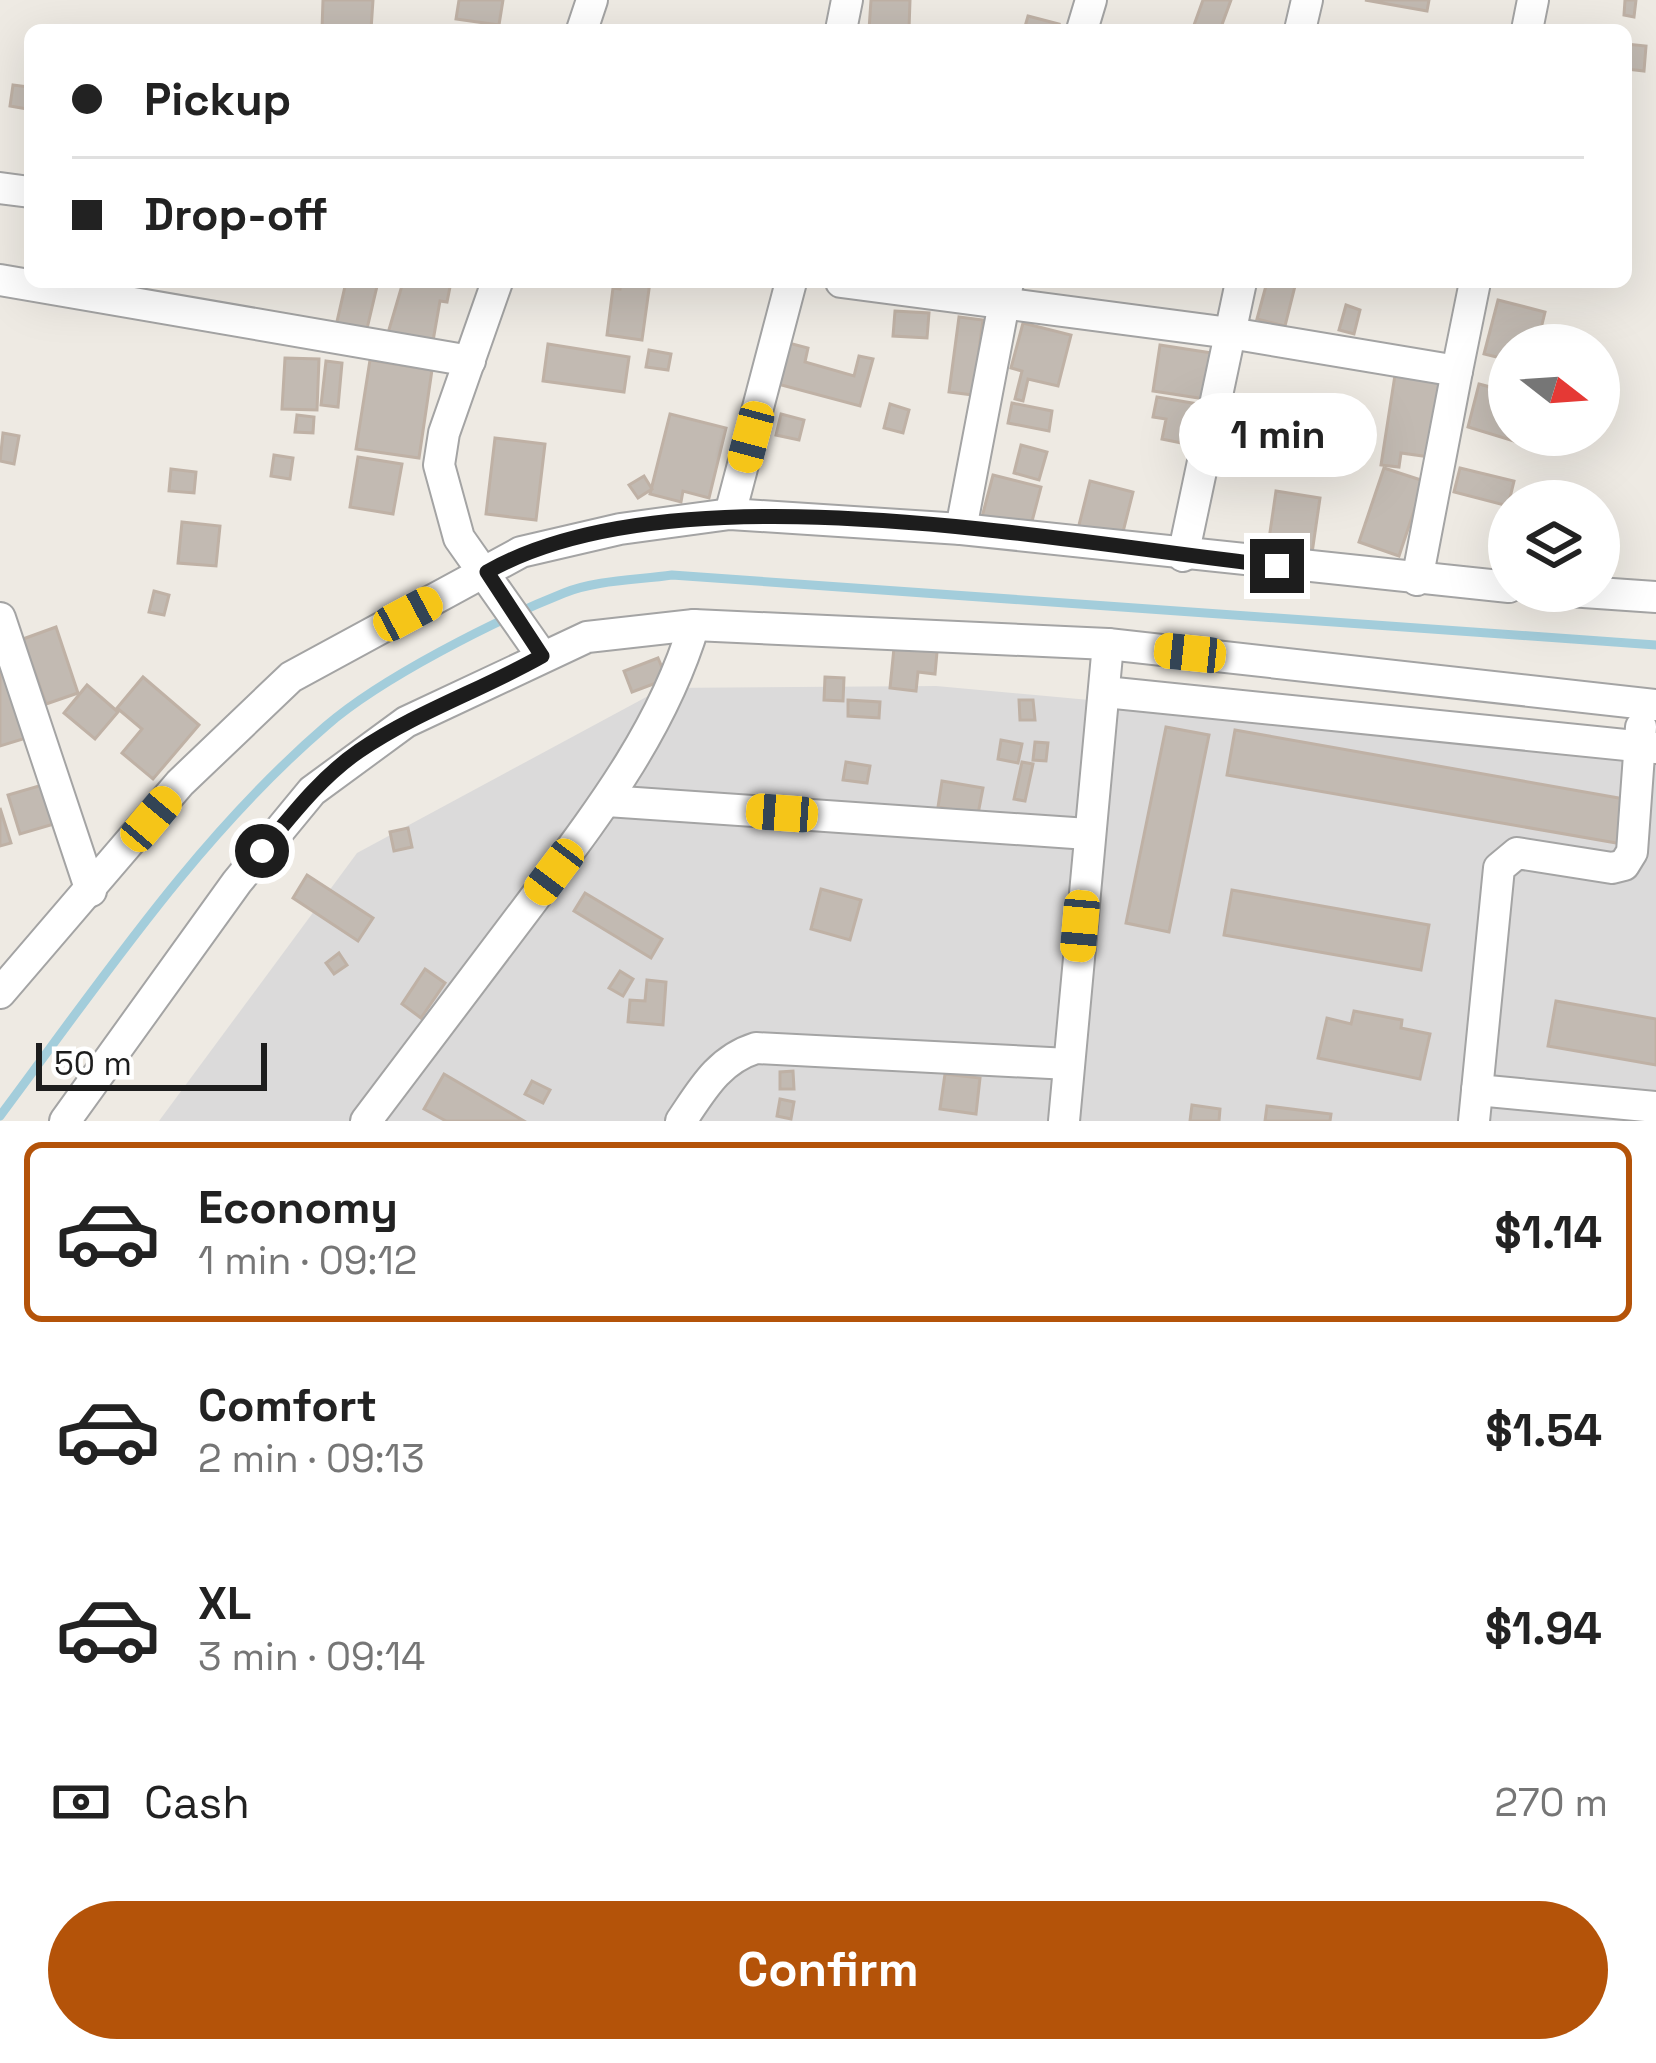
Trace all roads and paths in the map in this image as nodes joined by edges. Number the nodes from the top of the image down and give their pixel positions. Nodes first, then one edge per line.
1 (46, 288) edge
2 (495, 288) edge
3 (789, 288) edge
4 (923, 288) edge
5 (1240, 288) edge
6 (1474, 288) edge
7 (1005, 294) edge
8 (1230, 333) junction
9 (470, 361) junction
10 (1457, 371) junction
11 (730, 514) junction
12 (962, 529) junction
13 (1184, 556) junction
14 (487, 572) junction
15 (1418, 580) junction
16 (1488, 585) edge
17 (1620, 595) edge
18 (1656, 597) edge
19 (0, 618) edge
20 (694, 625) junction
21 (1108, 644) junction
22 (542, 656) junction
23 (1105, 692) junction
24 (1649, 704) edge
25 (1648, 747) edge
26 (607, 801) junction
27 (1088, 834) junction
28 (91, 891) junction
29 (0, 993) edge
30 (1069, 1064) junction
31 (1475, 1106) edge
32 (1656, 1108) edge
33 (65, 1121) edge
34 (366, 1121) edge
35 (681, 1121) edge
36 (1064, 1121) edge

1 - 9 street
2 - 9 street
3 - 11 street
4 - 7 street
5 - 8 street
6 - 10 street
7 - 8 street
7 - 12 street
8 - 10 street
8 - 13 street
9 - 14 street
10 - 15 street
11 - 12 street
11 - 14 street
12 - 13 street
13 - 15 street
14 - 22 street
14 - 28 street
15 - 16 street
17 - 18 street
19 - 28 street
20 - 21 street
20 - 22 street
20 - 26 street
21 - 23 street
21 - 24 street
22 - 33 street
23 - 25 street
23 - 27 street
24 - 25 street
25 - 31 street
26 - 27 street
26 - 34 street
27 - 30 street
28 - 29 street
30 - 35 street
30 - 36 street
31 - 32 street

